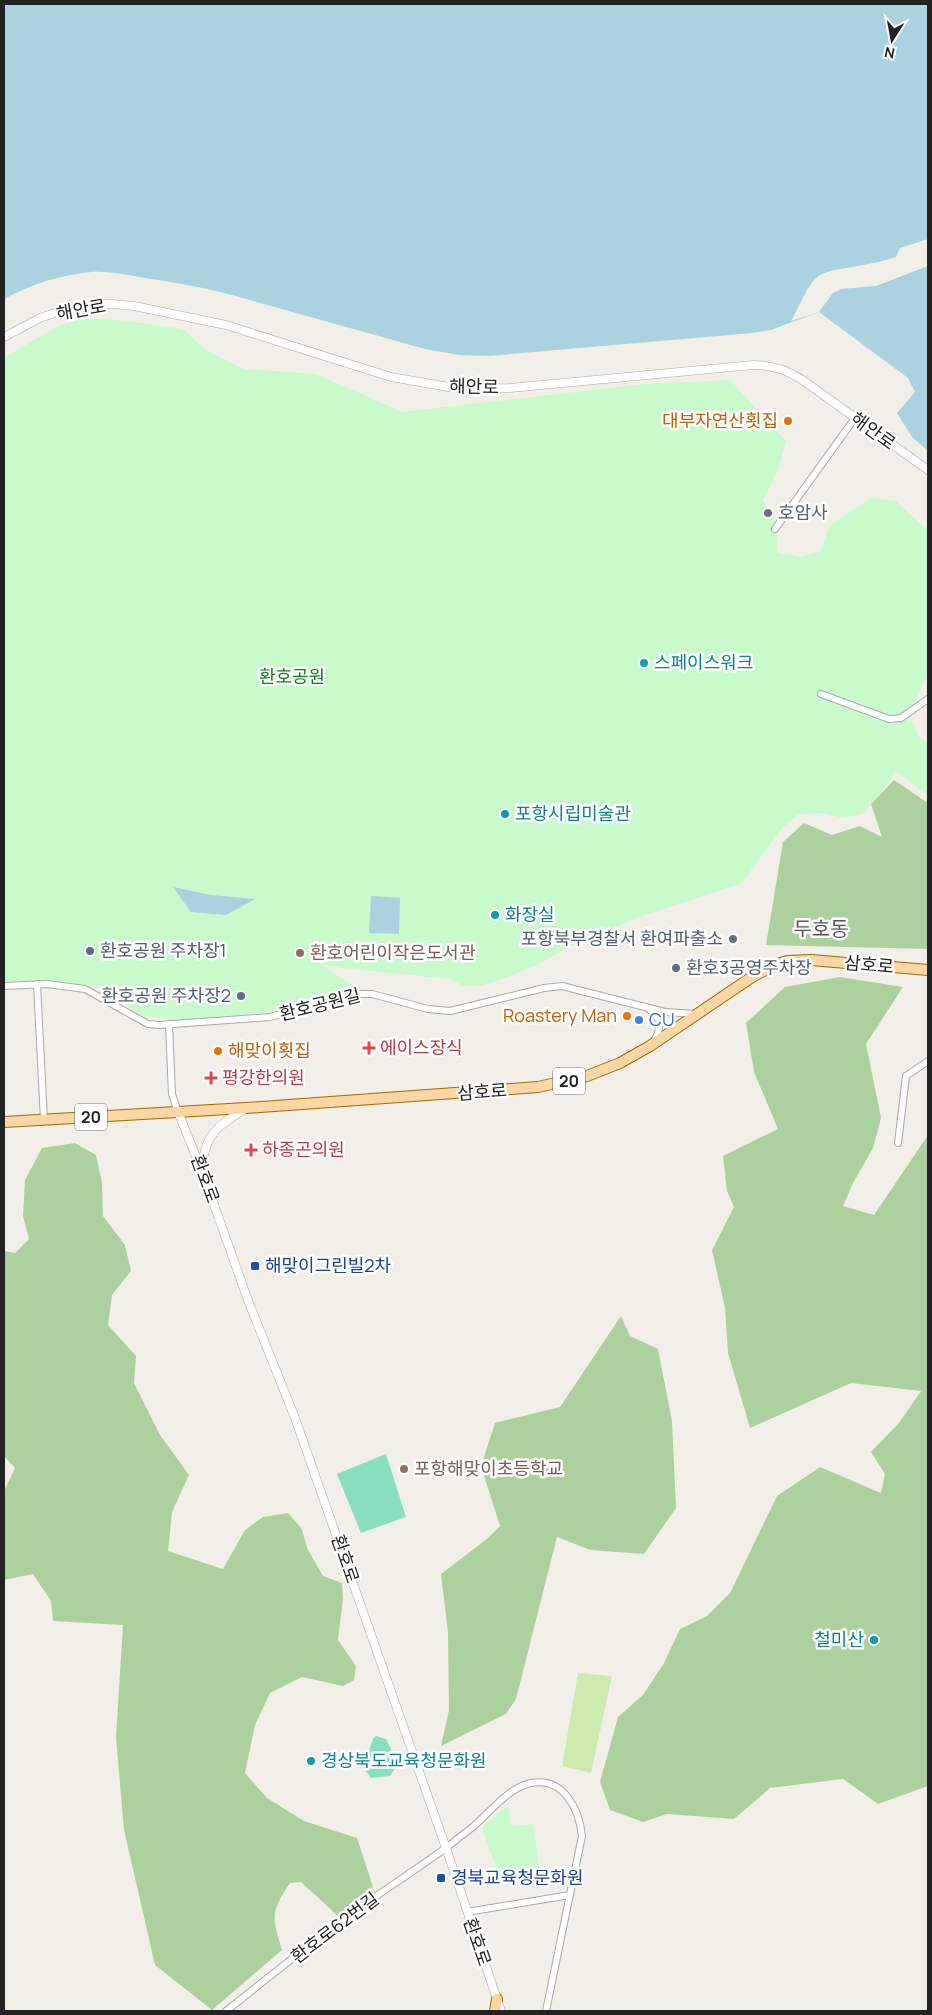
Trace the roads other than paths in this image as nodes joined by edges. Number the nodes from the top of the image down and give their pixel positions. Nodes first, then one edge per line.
1 (4, 337) edge
2 (854, 418) junction
3 (928, 470) edge
4 (775, 529) dead end
5 (821, 694) dead end
6 (928, 699) edge
7 (928, 970) edge
8 (37, 984) junction
9 (4, 986) edge
10 (647, 1008) junction
11 (697, 1014) junction
12 (168, 1024) junction
13 (650, 1046) junction
14 (928, 1061) edge
15 (246, 1108) junction
16 (178, 1112) junction
17 (44, 1120) junction
18 (4, 1122) edge
19 (898, 1143) dead end
20 (202, 1171) junction
21 (446, 1848) junction
22 (570, 1895) junction
23 (467, 1912) junction
24 (497, 1999) junction
25 (226, 2011) edge
26 (495, 2011) edge
27 (501, 2011) edge
28 (546, 2011) edge

1 - 2 street, 해안로
2 - 3 street, 해안로
2 - 4 street
5 - 6 street
7 - 11 main road, 삼호로 / 20
8 - 9 street, 환호공원길
8 - 12 street, 환호공원길
8 - 17 street
10 - 11 street, 환호공원길
10 - 12 street, 환호공원길
10 - 13 street
11 - 13 main road, 삼호로 / 20
12 - 16 street
13 - 15 main road, 삼호로 / 20
14 - 19 street
15 - 16 main road, 삼호로 / 20
15 - 20 street
16 - 17 main road, 삼호로 / 20
16 - 20 street, 환호로
17 - 18 main road, 삼호로 / 20
20 - 21 street, 환호로
21 - 22 street
21 - 23 street, 환호로
21 - 25 street, 환호로62번길
22 - 23 street
22 - 28 street
23 - 24 street, 환호로
24 - 26 main road
24 - 27 street, 환호로

